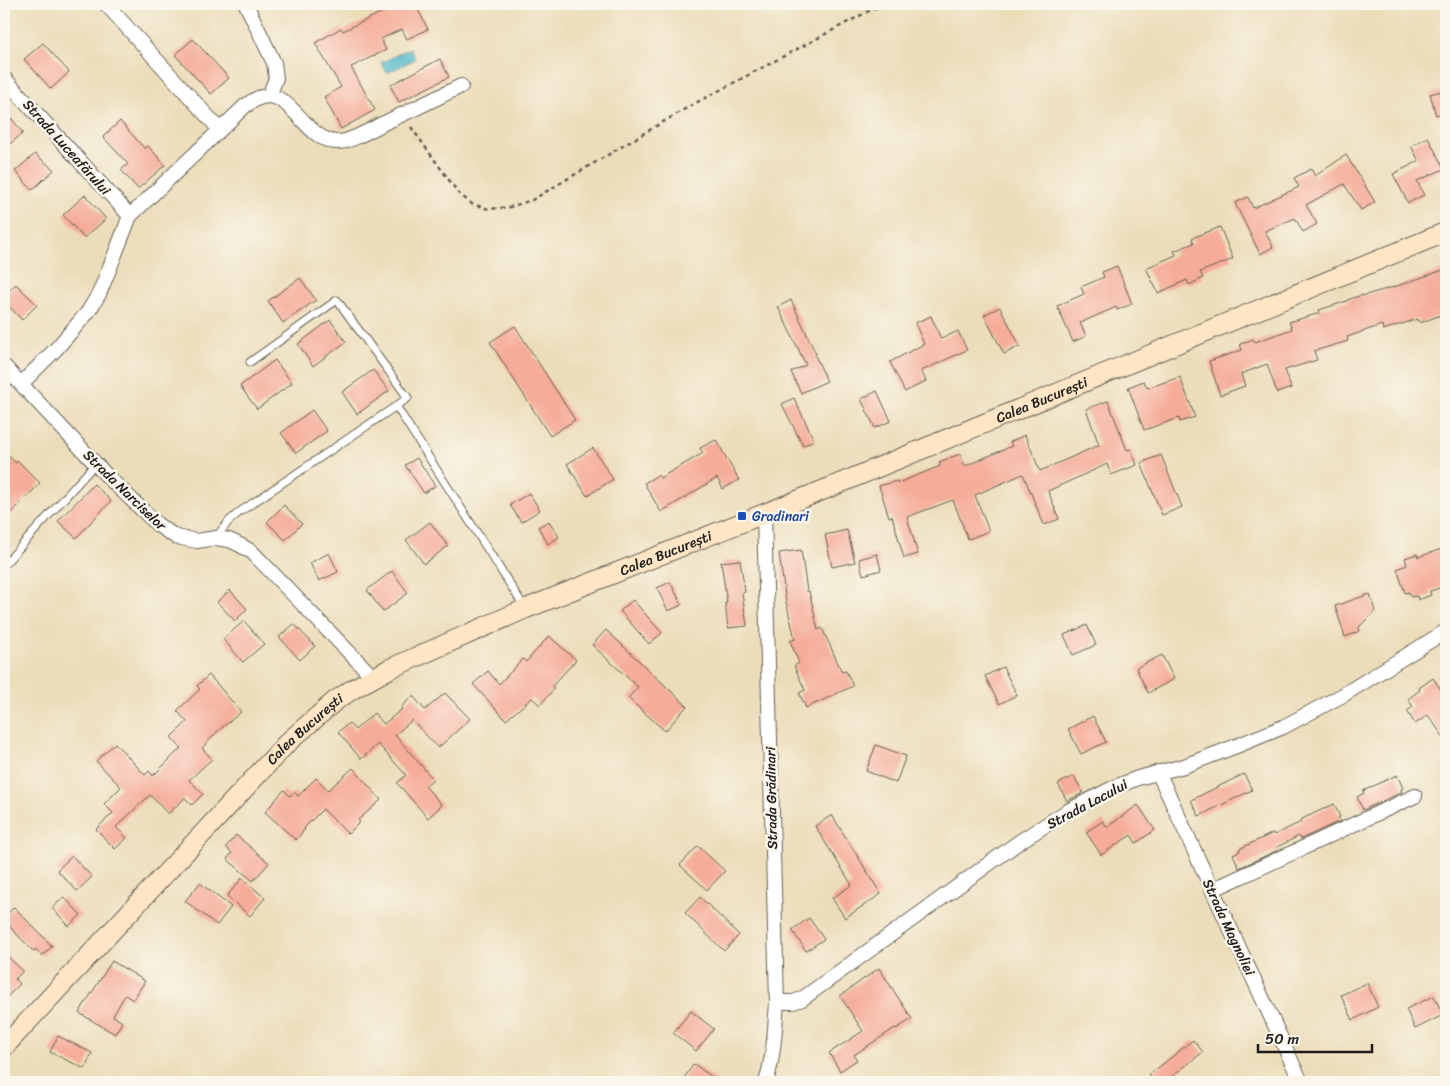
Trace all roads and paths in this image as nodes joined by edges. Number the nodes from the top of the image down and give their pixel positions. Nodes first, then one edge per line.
1 (106, 4) edge
2 (246, 4) edge
3 (882, 4) edge
4 (4, 78) edge
5 (461, 86) dead end
6 (269, 96) junction
7 (403, 115) junction
8 (220, 130) junction
9 (130, 216) junction
10 (1446, 232) edge
11 (250, 362) dead end
12 (6, 372) edge
13 (21, 384) junction
14 (396, 406) junction
15 (96, 463) junction
16 (764, 513) junction
17 (216, 538) junction
18 (4, 565) edge
19 (525, 609) junction
20 (1446, 631) edge
21 (372, 677) junction
22 (1158, 772) junction
23 (1415, 796) dead end
24 (1212, 890) junction
25 (777, 1002) junction
26 (4, 1046) edge
27 (766, 1082) edge
28 (1301, 1082) edge

1 - 8 street
2 - 6 street
3 - 7 path
4 - 9 street, Strada Luceafărului
5 - 7 street
6 - 7 street
6 - 8 street
8 - 9 street
9 - 13 street
10 - 16 main road, Calea București
11 - 14 lane
12 - 13 street, Strada Narciselor
13 - 15 street, Strada Narciselor
14 - 17 lane
14 - 19 lane
15 - 17 street, Strada Narciselor
15 - 18 lane
16 - 19 main road, Calea București
16 - 25 street, Strada Grădinari
17 - 21 street, Strada Narciselor
19 - 21 main road, Calea București
20 - 22 street, Strada Lacului
21 - 26 main road, Calea București
22 - 24 street, Strada Magnoliei
22 - 25 street, Strada Lacului
23 - 24 street
24 - 28 street, Strada Magnoliei
25 - 27 street, Strada Grădinari

